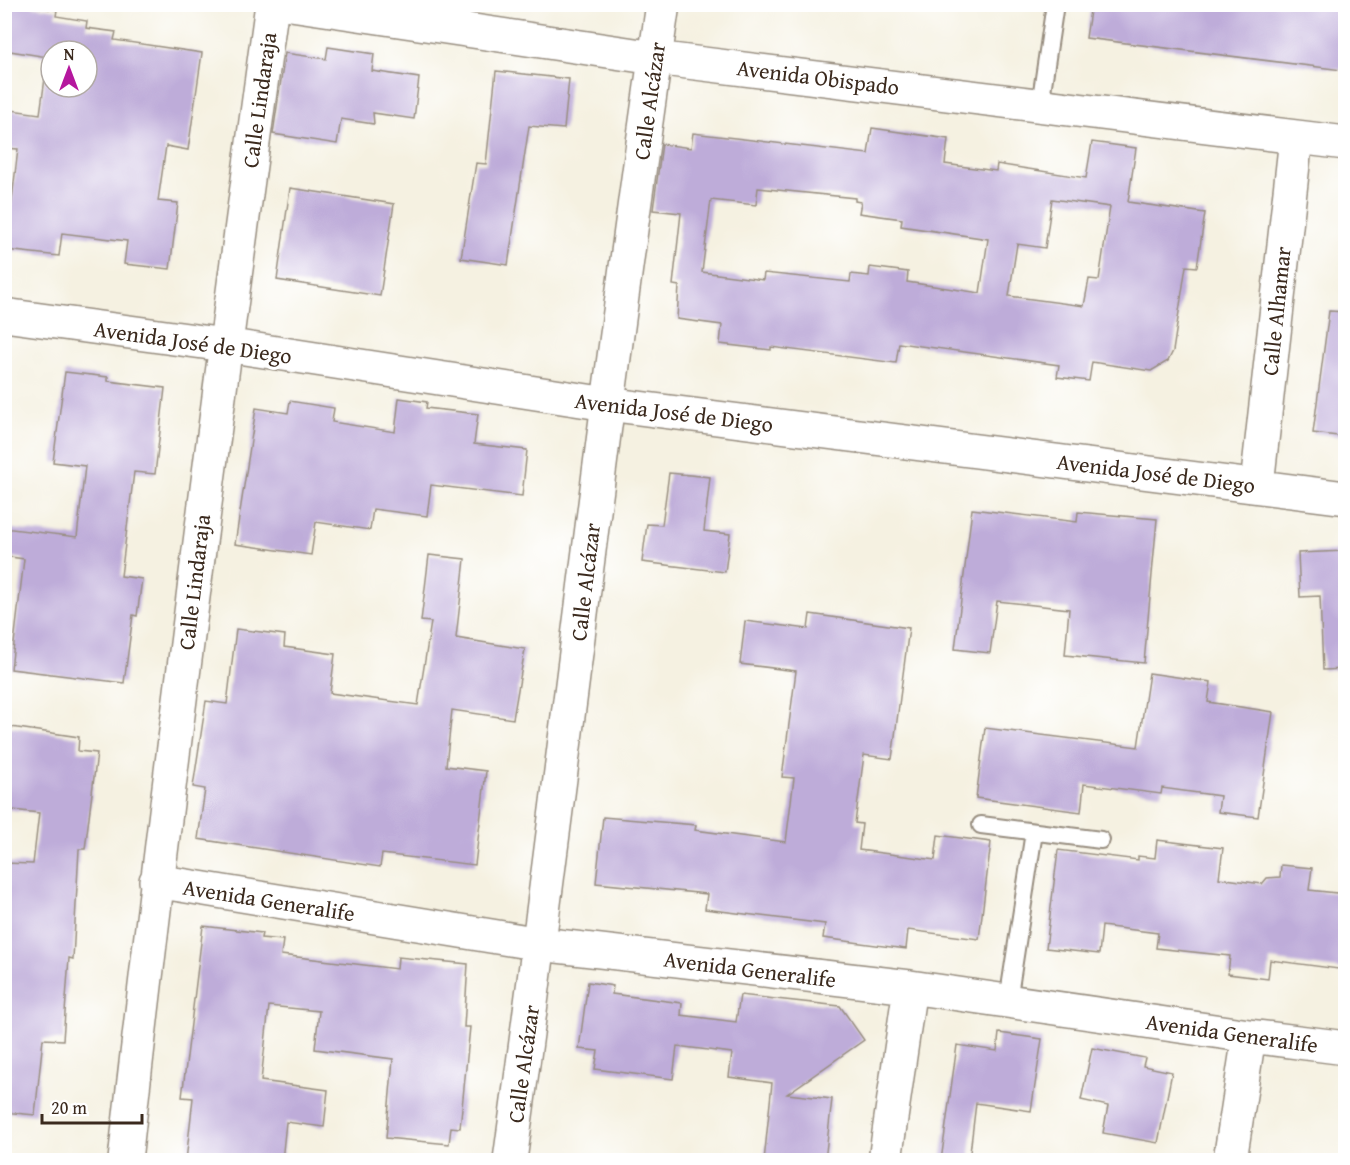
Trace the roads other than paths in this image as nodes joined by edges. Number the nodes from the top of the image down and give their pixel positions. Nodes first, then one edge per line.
1 (272, 4) edge
2 (291, 4) edge
3 (663, 4) edge
4 (1055, 4) edge
5 (655, 58) junction
6 (1040, 105) junction
7 (1296, 138) junction
8 (1346, 143) edge
9 (4, 315) edge
10 (225, 345) junction
11 (607, 405) junction
12 (1257, 485) junction
13 (1346, 498) edge
14 (981, 825) dead end
15 (1034, 832) junction
16 (1101, 840) dead end
17 (156, 881) junction
18 (540, 944) junction
19 (910, 987) junction
20 (1008, 1001) junction
21 (1249, 1036) junction
22 (1346, 1047) edge
23 (124, 1161) edge
24 (510, 1161) edge
25 (885, 1161) edge
26 (1230, 1161) edge

1 - 10 street, Calle Lindaraja
2 - 5 street, Avenida Obispado
3 - 5 street, Calle Alcázar
4 - 6 lane
5 - 6 street, Avenida Obispado
5 - 11 street, Calle Alcázar
6 - 7 street, Avenida Obispado
7 - 8 street, Avenida Obispado
7 - 12 street, Calle Alhamar
9 - 10 street, Avenida José de Diego
10 - 11 street, Avenida José de Diego
10 - 17 street, Calle Lindaraja
11 - 12 street, Avenida José de Diego
11 - 18 street, Calle Alcázar
12 - 13 street, Avenida José de Diego
14 - 15 lane
15 - 16 lane
15 - 20 lane
17 - 18 street, Avenida Generalife
17 - 23 street, Calle Lindaraja
18 - 19 street, Avenida Generalife
18 - 24 street, Calle Alcázar
19 - 20 street, Avenida Generalife
19 - 25 street
20 - 21 street, Avenida Generalife
21 - 22 street, Avenida Generalife
21 - 26 street

